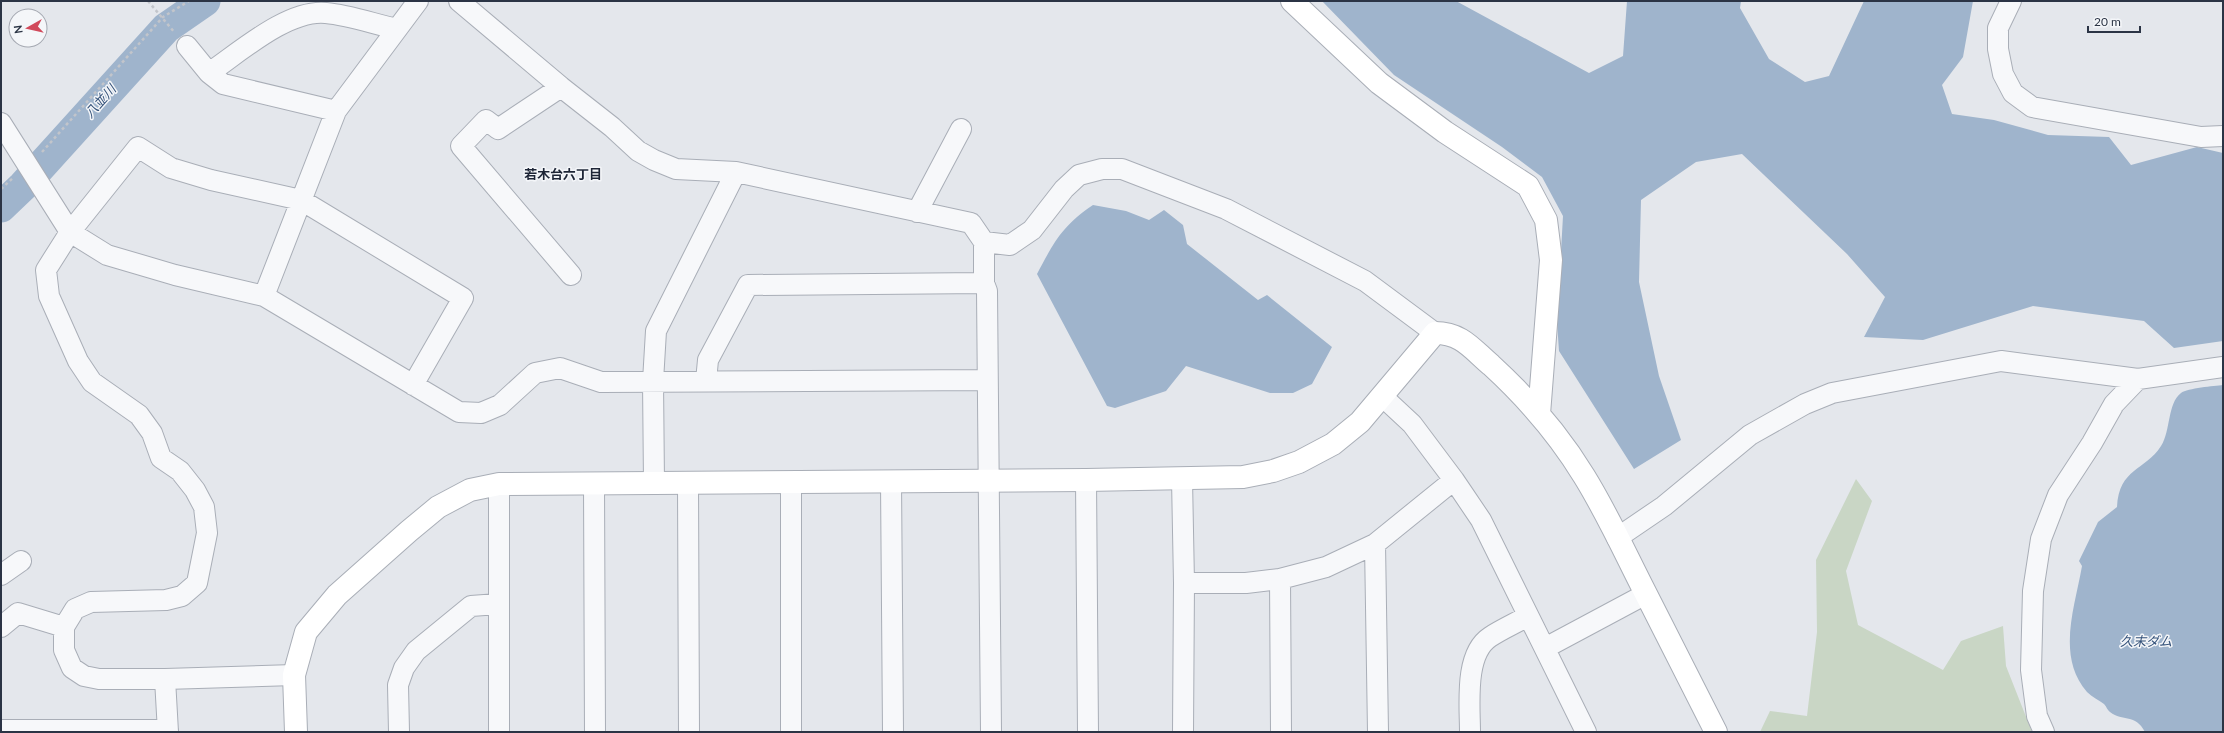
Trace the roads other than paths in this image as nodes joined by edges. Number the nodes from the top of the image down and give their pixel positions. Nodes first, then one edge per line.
1 (418, 1) edge
2 (459, 1) edge
3 (1292, 1) edge
4 (2011, 1) edge
5 (397, 29) junction
6 (187, 46) road end
7 (209, 73) junction
8 (561, 87) junction
9 (336, 111) junction
10 (1, 122) edge
11 (961, 129) dead end
12 (2223, 136) edge
13 (736, 172) junction
14 (301, 200) junction
15 (917, 212) junction
16 (70, 232) junction
17 (984, 242) junction
18 (571, 275) dead end
19 (984, 284) junction
20 (264, 296) junction
21 (1436, 333) junction
22 (2223, 367) edge
23 (2138, 379) junction
24 (987, 380) junction
25 (653, 381) junction
26 (706, 381) junction
27 (413, 385) junction
28 (1383, 397) junction
29 (1539, 414) junction
30 (1182, 479) junction
31 (989, 480) junction
32 (1086, 480) junction
33 (1454, 480) junction
34 (891, 481) junction
35 (790, 482) junction
36 (594, 483) junction
37 (654, 483) junction
38 (688, 483) junction
39 (499, 484) junction
40 (1618, 538) junction
41 (1376, 544) junction
42 (21, 561) dead end
43 (1, 575) edge
44 (1280, 579) junction
45 (1184, 583) junction
46 (1646, 594) junction
47 (498, 604) junction
48 (1528, 616) junction
49 (64, 627) junction
50 (1, 628) edge
51 (1545, 648) junction
52 (294, 675) junction
53 (165, 679) junction
54 (1, 730) edge
55 (61, 731) edge
56 (168, 731) edge
57 (296, 732) edge
58 (399, 732) edge
59 (499, 732) edge
60 (595, 732) edge
61 (689, 732) edge
62 (791, 732) edge
63 (893, 732) edge
64 (991, 732) edge
65 (1088, 732) edge
66 (1183, 732) edge
67 (1281, 732) edge
68 (1378, 732) edge
69 (1470, 732) edge
70 (1586, 732) edge
71 (1716, 732) edge
72 (2044, 732) edge

1 - 5 street
2 - 8 street
3 - 29 street
4 - 12 street
5 - 7 street
5 - 9 street
6 - 7 street
7 - 9 street
8 - 13 street
8 - 18 street
9 - 14 street
10 - 16 street
11 - 15 street
13 - 15 street
13 - 25 street
14 - 16 street
14 - 20 street
14 - 27 street
15 - 17 street
16 - 20 street
16 - 49 street
17 - 19 street
17 - 21 street
19 - 24 street
19 - 26 street
20 - 27 street
21 - 28 street
21 - 29 street
22 - 23 street
23 - 40 street
23 - 72 street
24 - 26 street
24 - 31 street
25 - 26 street
25 - 27 street
25 - 37 street
28 - 30 street
28 - 33 street
29 - 40 street
30 - 32 street
30 - 45 street
31 - 32 street
31 - 34 street
31 - 64 street
32 - 65 street
33 - 41 street
33 - 48 street
34 - 35 street
34 - 63 street
35 - 38 street
35 - 62 street
36 - 37 street
36 - 39 street
36 - 60 street
37 - 38 street
38 - 61 street
39 - 47 street
39 - 52 street
40 - 46 street
41 - 44 street
41 - 68 street
42 - 43 street
44 - 45 street
44 - 67 street
45 - 66 street
46 - 51 street
46 - 71 street
47 - 58 street
47 - 59 street
48 - 51 street
48 - 69 street
49 - 50 street
49 - 53 street
51 - 70 street
52 - 53 street
52 - 57 street
53 - 56 street
54 - 55 street
55 - 56 street

